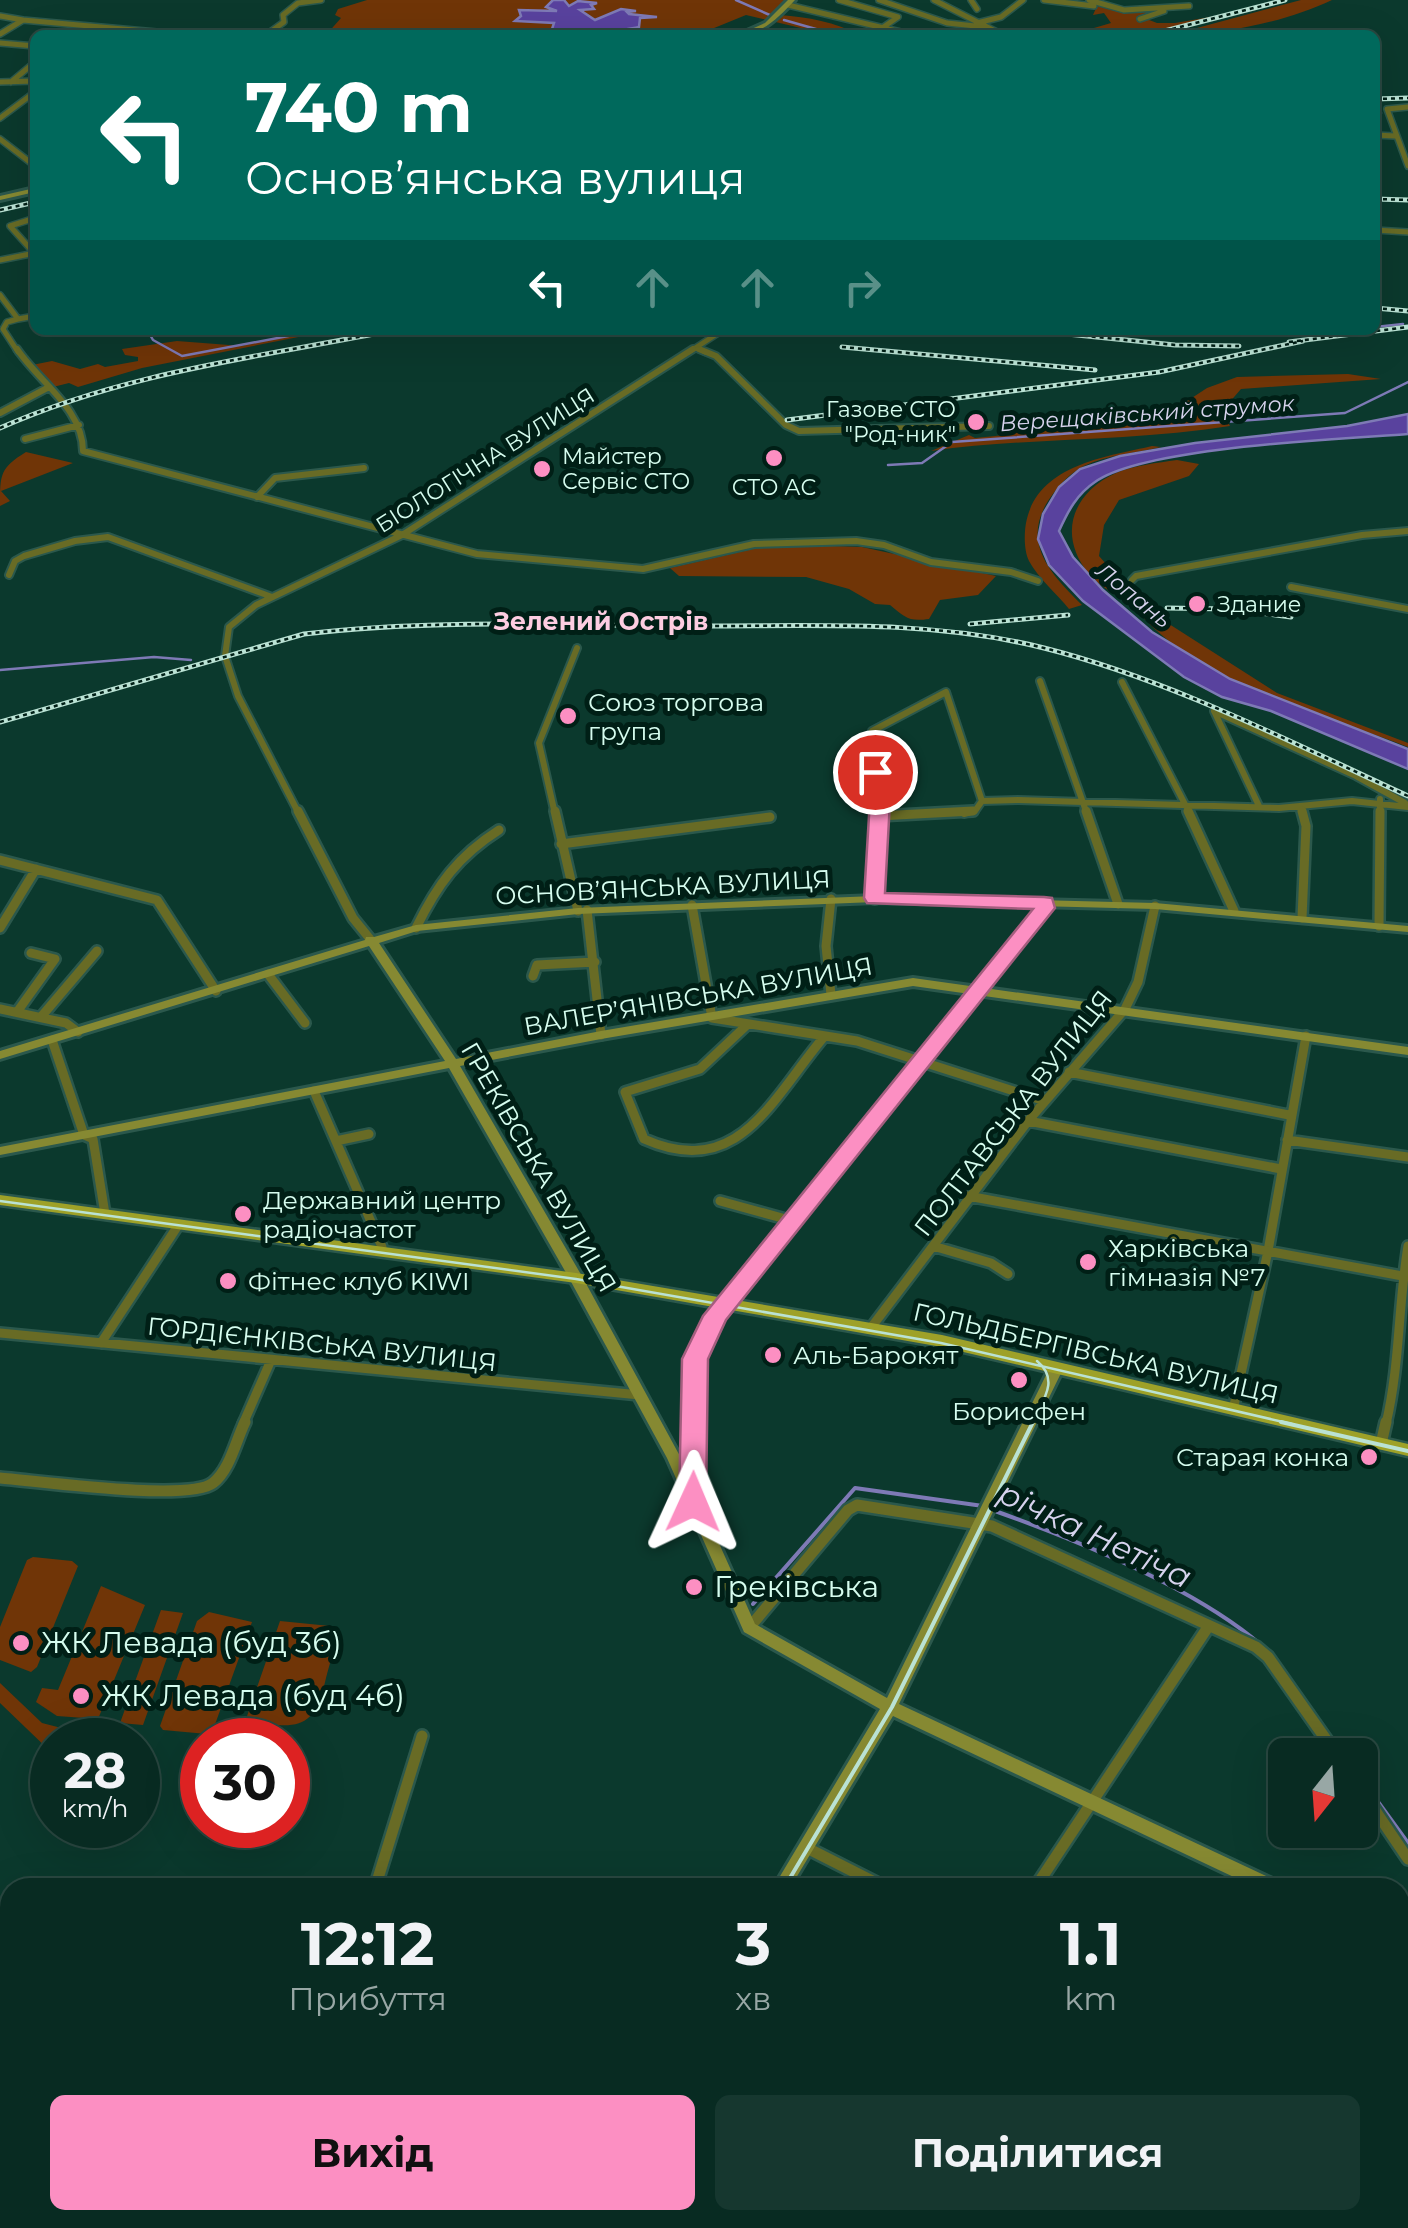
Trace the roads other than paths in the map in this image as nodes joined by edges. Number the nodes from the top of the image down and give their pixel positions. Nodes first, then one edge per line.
1 (321, 0) edge
2 (839, 0) edge
3 (879, 0) edge
4 (934, 0) edge
5 (972, 0) edge
6 (1022, 0) edge
7 (1044, 0) edge
8 (1089, 0) edge
9 (1172, 0) edge
10 (790, 2) edge
11 (1097, 6) junction
12 (977, 8) dead end
13 (1172, 9) junction
14 (0, 16) edge
15 (1140, 19) dead end
16 (23, 20) junction
17 (976, 23) junction
18 (986, 26) junction
19 (102, 28) junction
20 (882, 28) junction
21 (99, 30) edge
22 (127, 30) edge
23 (273, 30) edge
24 (754, 30) edge
25 (891, 30) edge
26 (993, 30) edge
27 (0, 34) edge
28 (0, 43) edge
29 (30, 46) edge
30 (30, 66) edge
31 (30, 81) edge
32 (0, 82) edge
33 (11, 82) junction
34 (30, 96) edge
35 (1408, 107) edge
36 (0, 118) edge
37 (1380, 136) edge
38 (1394, 136) junction
39 (0, 139) edge
40 (30, 154) edge
41 (23, 156) junction
42 (30, 162) edge
43 (1408, 166) edge
44 (30, 191) edge
45 (0, 198) edge
46 (30, 220) edge
47 (1380, 230) edge
48 (1408, 232) edge
49 (30, 248) edge
50 (30, 254) edge
51 (0, 260) edge
52 (0, 295) edge
53 (30, 317) edge
54 (18, 319) junction
55 (716, 335) edge
56 (696, 348) junction
57 (49, 387) junction
58 (0, 413) edge
59 (79, 425) junction
60 (988, 426) dead end
61 (25, 439) dead end
62 (364, 468) dead end
63 (257, 496) junction
64 (1408, 531) edge
65 (402, 535) junction
66 (9, 575) dead end
67 (1132, 580) dead end
68 (1038, 581) dead end
69 (1291, 587) dead end
70 (272, 596) junction
71 (256, 604) joint
72 (1408, 608) edge
73 (577, 648) dead end
74 (1040, 681) dead end
75 (1122, 682) dead end
76 (1377, 788) junction
77 (982, 801) junction
78 (1083, 803) junction
79 (1381, 803) junction
80 (1185, 804) junction
81 (1258, 806) junction
82 (1408, 806) edge
83 (1301, 808) junction
84 (878, 816) junction
85 (770, 818) dead end
86 (499, 830) dead end
87 (561, 844) junction
88 (0, 860) edge
89 (36, 870) junction
90 (875, 898) junction
91 (831, 899) junction
92 (1044, 903) junction
93 (1118, 904) junction
94 (692, 905) junction
95 (1155, 906) junction
96 (583, 911) junction
97 (1234, 911) junction
98 (1302, 918) junction
99 (1379, 926) junction
100 (0, 928) edge
101 (416, 928) junction
102 (1408, 928) edge
103 (370, 939) junction
104 (97, 950) dead end
105 (31, 953) dead end
106 (594, 962) junction
107 (268, 974) junction
108 (533, 976) dead end
109 (216, 991) junction
110 (980, 991) junction
111 (831, 995) junction
112 (0, 1009) edge
113 (1125, 1010) junction
114 (17, 1012) junction
115 (41, 1017) junction
116 (712, 1018) junction
117 (305, 1022) dead end
118 (748, 1024) junction
119 (78, 1032) junction
120 (601, 1035) junction
121 (1306, 1036) junction
122 (823, 1038) junction
123 (52, 1040) junction
124 (1408, 1051) edge
125 (0, 1055) edge
126 (924, 1062) junction
127 (452, 1063) junction
128 (1068, 1072) junction
129 (314, 1090) junction
130 (1045, 1101) junction
131 (1290, 1116) junction
132 (1028, 1121) junction
133 (370, 1134) dead end
134 (84, 1135) junction
135 (1287, 1140) junction
136 (336, 1142) junction
137 (0, 1151) edge
138 (1408, 1157) edge
139 (1281, 1169) junction
140 (968, 1196) junction
141 (0, 1200) edge
142 (720, 1201) dead end
143 (104, 1214) junction
144 (793, 1221) junction
145 (180, 1224) junction
146 (933, 1246) junction
147 (1408, 1246) edge
148 (380, 1251) junction
149 (1268, 1251) junction
150 (1008, 1274) dead end
151 (1406, 1277) edge
152 (576, 1278) junction
153 (724, 1303) junction
154 (870, 1329) junction
155 (0, 1333) edge
156 (101, 1343) junction
157 (271, 1360) junction
158 (1057, 1367) junction
159 (640, 1395) junction
160 (1233, 1410) junction
161 (1381, 1444) junction
162 (1408, 1450) edge
163 (0, 1478) edge
164 (693, 1502) junction
165 (982, 1524) junction
166 (1208, 1627) junction
167 (749, 1628) junction
168 (895, 1709) junction
169 (422, 1736) dead end
170 (1326, 1738) edge
171 (1094, 1803) junction
172 (1378, 1814) edge
173 (807, 1848) junction
174 (1408, 1858) edge
175 (377, 1878) edge
176 (788, 1878) edge
177 (866, 1878) edge
178 (1042, 1878) edge
179 (1255, 1878) edge

1 - 23 street
2 - 20 street
3 - 18 street
4 - 17 street
5 - 12 street
6 - 17 street
7 - 11 street
8 - 11 street
9 - 13 street
10 - 20 street
10 - 24 street
11 - 13 street
13 - 15 street
14 - 16 street
16 - 19 street
16 - 27 street
17 - 18 street
18 - 26 street
19 - 21 street
19 - 22 street
20 - 25 street
28 - 29 street
30 - 33 street
31 - 33 street
32 - 33 street
34 - 36 street
35 - 38 street
37 - 38 street
38 - 43 street
39 - 41 street
40 - 41 street
41 - 42 street
44 - 45 street
46 - 49 street
47 - 48 street
50 - 51 street
52 - 54 street
53 - 54 street
54 - 57 street
55 - 56 street, БІОЛОГІЧНА ВУЛИЦЯ
56 - 60 street
56 - 65 street, БІОЛОГІЧНА ВУЛИЦЯ
57 - 58 street
57 - 59 street
59 - 61 street
59 - 63 street
62 - 63 street
63 - 65 street
64 - 67 street
65 - 68 street
65 - 70 street, БІОЛОГІЧНА ВУЛИЦЯ
66 - 70 street
69 - 72 street
70 - 71 street, БІОЛОГІЧНА ВУЛИЦЯ
71 - 103 street, ГРЕКІВСЬКА ВУЛИЦЯ
73 - 87 street
74 - 78 street
75 - 80 street
76 - 79 street
76 - 81 street
76 - 82 street
77 - 78 street
77 - 84 street
77 - 84 street
78 - 80 street
78 - 93 street
79 - 82 street
79 - 83 street
79 - 99 street
80 - 81 street
80 - 97 street
81 - 83 street
83 - 98 street
84 - 90 street
85 - 87 street
86 - 101 street
87 - 96 street
88 - 89 street
89 - 100 street
89 - 109 street
90 - 91 street, ОСНОВ’ЯНСЬКА ВУЛИЦЯ
90 - 92 street, ОСНОВ’ЯНСЬКА ВУЛИЦЯ
91 - 94 street, ОСНОВ’ЯНСЬКА ВУЛИЦЯ
91 - 111 street
92 - 93 street, ОСНОВ’ЯНСЬКА ВУЛИЦЯ
92 - 110 street
93 - 95 street, ОСНОВ’ЯНСЬКА ВУЛИЦЯ
94 - 96 street, ОСНОВ’ЯНСЬКА ВУЛИЦЯ
94 - 116 street
95 - 97 street, ОСНОВ’ЯНСЬКА ВУЛИЦЯ
95 - 113 street, ПОЛТАВСЬКА ВУЛИЦЯ
96 - 101 street, ОСНОВ’ЯНСЬКА ВУЛИЦЯ
96 - 106 street
97 - 98 street, ОСНОВ’ЯНСЬКА ВУЛИЦЯ
98 - 99 street, ОСНОВ’ЯНСЬКА ВУЛИЦЯ
99 - 102 street, ОСНОВ’ЯНСЬКА ВУЛИЦЯ
101 - 103 street, ОСНОВ’ЯНСЬКА ВУЛИЦЯ
103 - 107 street, ОСНОВ’ЯНСЬКА ВУЛИЦЯ
103 - 127 street, ГРЕКІВСЬКА ВУЛИЦЯ
104 - 115 street
105 - 114 street
106 - 108 street
106 - 120 street
107 - 109 street, ОСНОВ’ЯНСЬКА ВУЛИЦЯ
107 - 117 street
109 - 119 street, ОСНОВ’ЯНСЬКА ВУЛИЦЯ
110 - 111 street, ВАЛЕР’ЯНІВСЬКА ВУЛИЦЯ
110 - 113 street, ВАЛЕР’ЯНІВСЬКА ВУЛИЦЯ
110 - 126 street
111 - 116 street, ВАЛЕР’ЯНІВСЬКА ВУЛИЦЯ
112 - 114 street
113 - 121 street, ВАЛЕР’ЯНІВСЬКА ВУЛИЦЯ
113 - 128 street, ПОЛТАВСЬКА ВУЛИЦЯ
114 - 115 street
115 - 119 street
116 - 118 street
116 - 120 street, ВАЛЕР’ЯНІВСЬКА ВУЛИЦЯ
118 - 122 street
118 - 122 street
119 - 123 street, ОСНОВ’ЯНСЬКА ВУЛИЦЯ
120 - 127 street, ВАЛЕР’ЯНІВСЬКА ВУЛИЦЯ
121 - 124 street, ВАЛЕР’ЯНІВСЬКА ВУЛИЦЯ
121 - 131 street
122 - 126 street
123 - 125 street, ОСНОВ’ЯНСЬКА ВУЛИЦЯ
123 - 134 street
126 - 130 street
126 - 144 street
127 - 129 street, ВАЛЕР’ЯНІВСЬКА ВУЛИЦЯ
127 - 152 street, ГРЕКІВСЬКА ВУЛИЦЯ
128 - 130 street, ПОЛТАВСЬКА ВУЛИЦЯ
128 - 131 street
129 - 134 street, ВАЛЕР’ЯНІВСЬКА ВУЛИЦЯ
129 - 136 street
130 - 132 street, ПОЛТАВСЬКА ВУЛИЦЯ
131 - 135 street
132 - 139 street
132 - 140 street, ПОЛТАВСЬКА ВУЛИЦЯ
133 - 136 street
134 - 137 street, ВАЛЕР’ЯНІВСЬКА ВУЛИЦЯ
134 - 143 street
135 - 138 street
135 - 139 street
136 - 148 street
139 - 149 street
140 - 146 street, ПОЛТАВСЬКА ВУЛИЦЯ
140 - 149 street
141 - 143 main road, ГОЛЬДБЕРГІВСЬКА ВУЛИЦЯ
142 - 144 street
143 - 145 main road, ГОЛЬДБЕРГІВСЬКА ВУЛИЦЯ
144 - 153 street
145 - 148 main road, ГОЛЬДБЕРГІВСЬКА ВУЛИЦЯ
145 - 156 street
146 - 150 street
146 - 154 street, ПОЛТАВСЬКА ВУЛИЦЯ
147 - 151 street
148 - 152 main road, ГОЛЬДБЕРГІВСЬКА ВУЛИЦЯ
149 - 151 street
149 - 160 street
151 - 161 street
152 - 153 main road, ГОЛЬДБЕРГІВСЬКА ВУЛИЦЯ
152 - 159 street, ГРЕКІВСЬКА ВУЛИЦЯ
153 - 154 main road, ГОЛЬДБЕРГІВСЬКА ВУЛИЦЯ
153 - 164 street
154 - 158 main road, ГОЛЬДБЕРГІВСЬКА ВУЛИЦЯ
155 - 156 street, ГОРДІЄНКІВСЬКА ВУЛИЦЯ
156 - 157 street, ГОРДІЄНКІВСЬКА ВУЛИЦЯ
157 - 159 street, ГОРДІЄНКІВСЬКА ВУЛИЦЯ
157 - 163 street
158 - 160 main road, ГОЛЬДБЕРГІВСЬКА ВУЛИЦЯ
158 - 165 street
159 - 164 street, ГРЕКІВСЬКА ВУЛИЦЯ
160 - 161 main road, ГОЛЬДБЕРГІВСЬКА ВУЛИЦЯ
161 - 162 main road, ГОЛЬДБЕРГІВСЬКА ВУЛИЦЯ
164 - 167 street, ГРЕКІВСЬКА ВУЛИЦЯ
165 - 166 street
165 - 167 street
165 - 168 street
166 - 170 street
166 - 171 street
167 - 168 street
168 - 171 street
168 - 173 street
169 - 175 street
171 - 178 street
171 - 179 street
172 - 174 street
173 - 176 street
173 - 177 street

